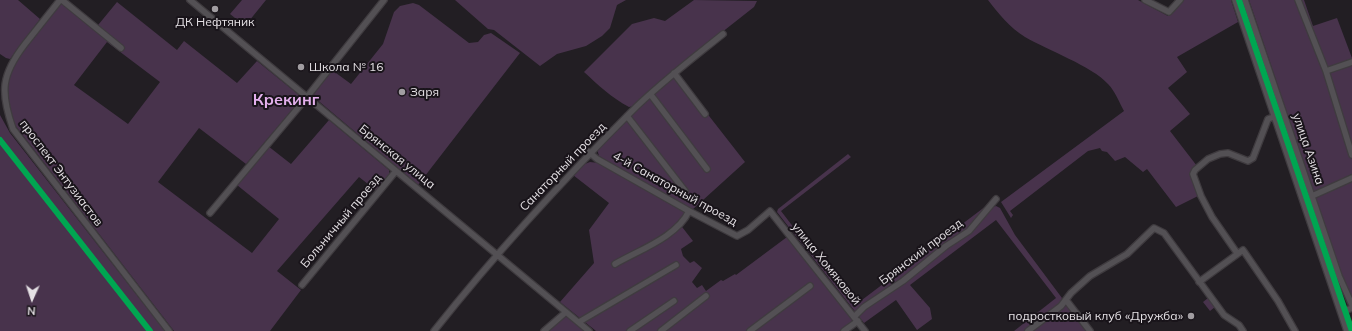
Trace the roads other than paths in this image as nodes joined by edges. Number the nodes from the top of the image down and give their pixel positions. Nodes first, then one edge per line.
1 (61, 0) edge
2 (190, 0) edge
3 (384, 0) edge
4 (1145, 0) edge
5 (1180, 0) edge
6 (1235, 0) edge
7 (1245, 0) edge
8 (1298, 0) edge
9 (723, 34) dead end
10 (121, 48) dead end
11 (1352, 62) edge
12 (1326, 71) junction
13 (674, 73) junction
14 (650, 95) junction
15 (307, 97) junction
16 (705, 114) dead end
17 (627, 116) junction
18 (1276, 116) junction
19 (590, 152) junction
20 (1352, 155) edge
21 (707, 169) dead end
22 (396, 171) junction
23 (1352, 178) edge
24 (685, 191) dead end
25 (1312, 196) junction
26 (996, 199) dead end
27 (689, 211) junction
28 (770, 211) joint
29 (210, 213) dead end
30 (1237, 253) junction
31 (497, 254) junction
32 (615, 264) dead end
33 (676, 265) dead end
34 (1199, 282) junction
35 (302, 285) dead end
36 (810, 286) dead end
37 (706, 296) dead end
38 (1066, 300) junction
39 (674, 301) dead end
40 (1352, 306) edge
41 (566, 312) junction
42 (1342, 312) junction
43 (856, 319) junction
44 (578, 322) junction
45 (169, 331) edge
46 (434, 331) edge
47 (544, 331) edge
48 (589, 331) edge
49 (630, 331) edge
50 (661, 331) edge
51 (750, 331) edge
52 (844, 331) edge
53 (865, 331) edge
54 (1028, 331) edge
55 (1090, 331) edge
56 (1243, 331) edge
57 (1295, 331) edge
58 (1348, 331) edge

1 - 10 street
1 - 45 street, проспект Энтузиастов
2 - 15 street, Брянская улица
3 - 15 street
4 - 5 street
6 - 18 street, улица Азина
7 - 25 street, улица Азина
8 - 12 street
9 - 13 street, Санаторный проезд
11 - 12 street
12 - 20 street
13 - 14 street, Санаторный проезд
13 - 16 street
14 - 17 street, Санаторный проезд
14 - 21 street
15 - 22 street, Брянская улица
15 - 29 street
17 - 19 street, Санаторный проезд
17 - 24 street
18 - 30 street
18 - 42 street, улица Азина
19 - 27 street, 4-й Санаторный проезд
19 - 31 street, Санаторный проезд
22 - 31 street, Брянская улица
22 - 35 street, Больничный проезд
23 - 25 street
25 - 40 street, улица Азина
26 - 43 street, Брянский проезд
27 - 28 street, 4-й Санаторный проезд
27 - 32 street
28 - 43 street, улица Хомяковой
30 - 34 street
30 - 57 street
31 - 41 street, Брянская улица
31 - 46 street, Санаторный проезд
33 - 44 street
34 - 38 street
34 - 56 street
36 - 51 street
37 - 50 street
38 - 54 street
38 - 55 street
39 - 49 street
40 - 42 street
41 - 44 street, Брянская улица
41 - 47 street
42 - 58 street, улица Азина
43 - 52 street, Брянский проезд
43 - 53 street, улица Хомяковой
44 - 48 street, Брянская улица

